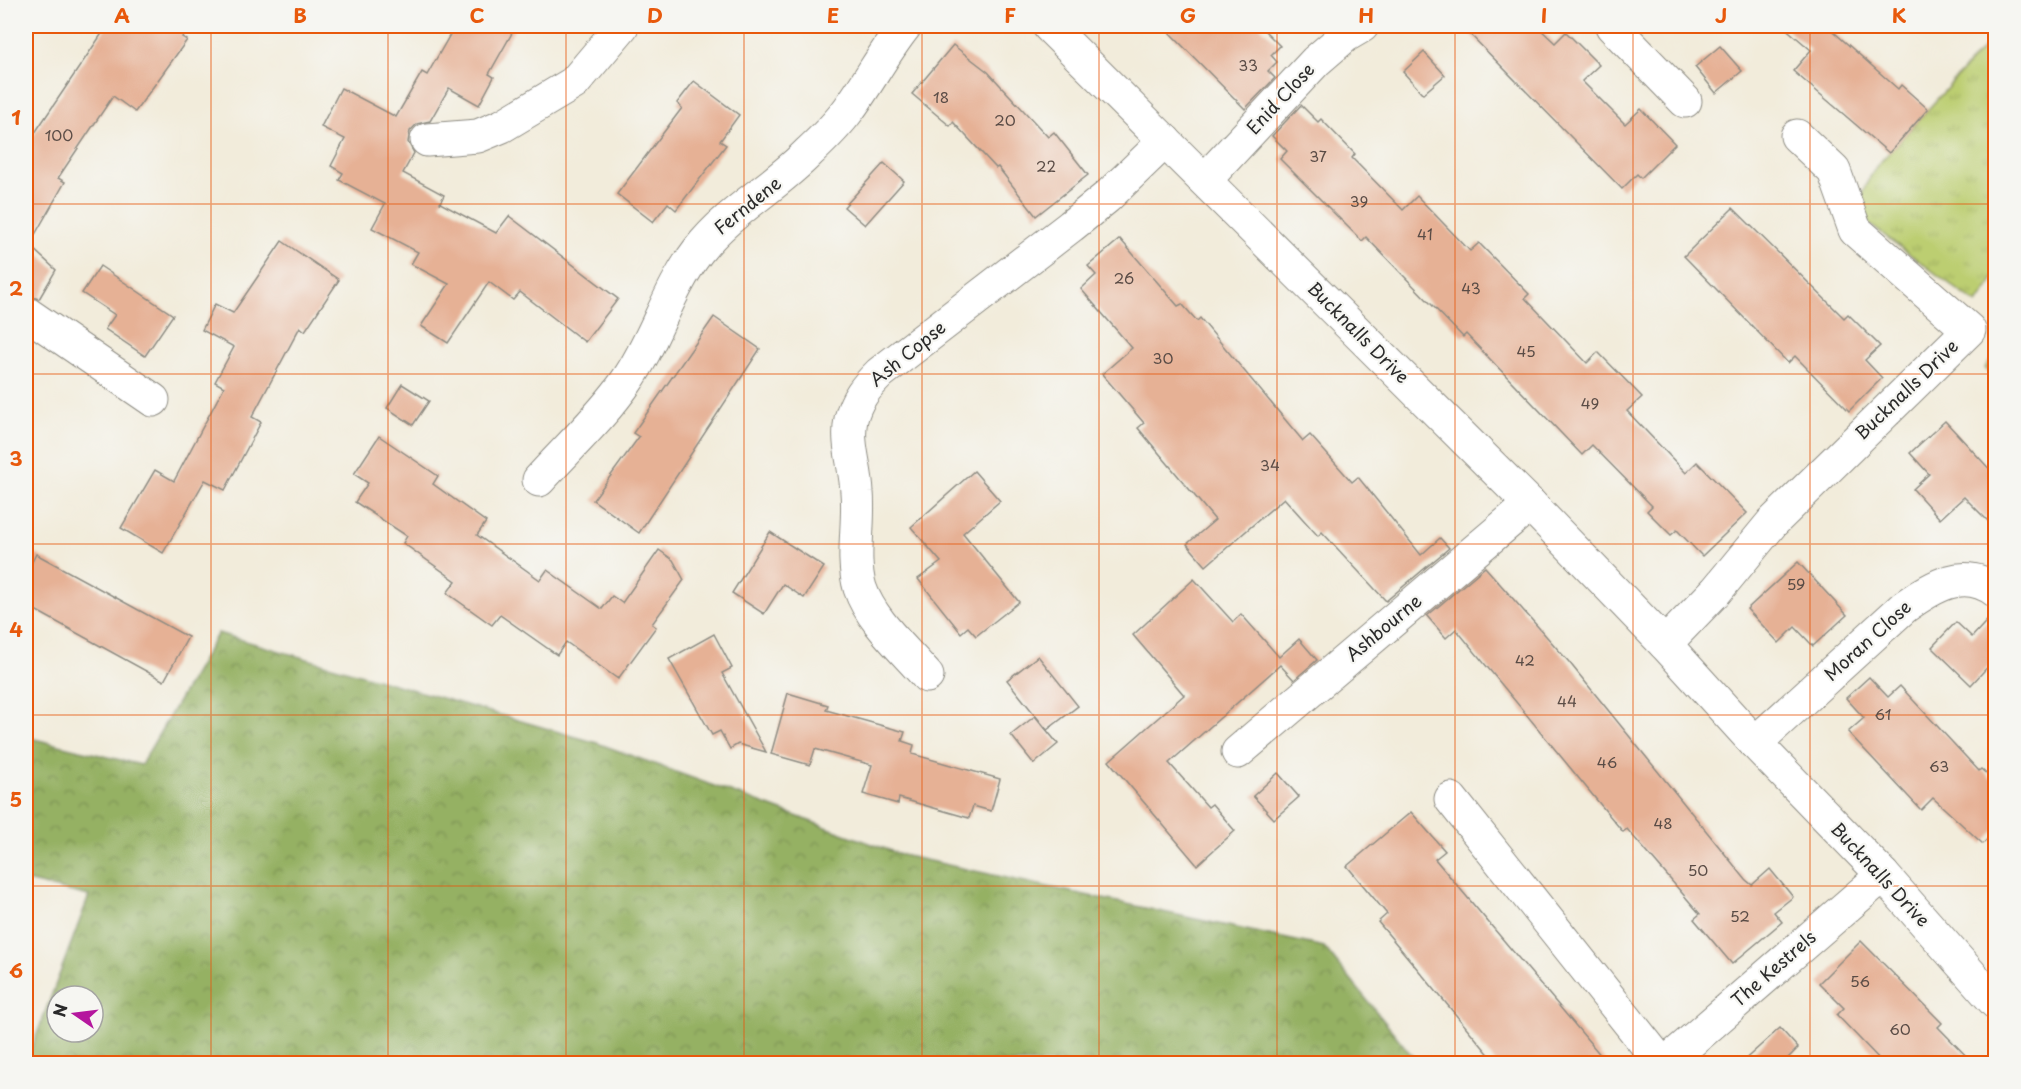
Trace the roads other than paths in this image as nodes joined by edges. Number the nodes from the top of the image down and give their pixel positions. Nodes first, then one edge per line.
1 (622, 26) edge
2 (904, 26) edge
3 (1049, 26) edge
4 (1362, 26) edge
5 (1612, 26) edge
6 (1685, 101) dead end
7 (1797, 136) dead end
8 (427, 140) dead end
9 (1165, 141) junction
10 (1205, 180) junction
11 (26, 313) edge
12 (153, 400) dead end
13 (538, 480) dead end
14 (1530, 504) junction
15 (1995, 591) edge
16 (1665, 644) junction
17 (927, 676) dead end
18 (1755, 744) junction
19 (1238, 752) dead end
20 (1451, 799) dead end
21 (1882, 875) junction
22 (1993, 995) edge
23 (1664, 1064) edge

1 - 8 street
2 - 13 street, Ferndene
3 - 9 street, Bucknalls Drive
4 - 10 street, Enid Close
5 - 6 street
7 - 16 street, Bucknalls Drive
9 - 10 street, Bucknalls Drive
9 - 17 street, Ash Copse
10 - 14 street, Bucknalls Drive
11 - 12 street
14 - 16 street, Bucknalls Drive
14 - 19 street, Ashbourne
15 - 18 street, Moran Close
16 - 18 street, Bucknalls Drive
18 - 21 street, Bucknalls Drive
20 - 23 street
21 - 22 street, Bucknalls Drive
21 - 23 street, The Kestrels

